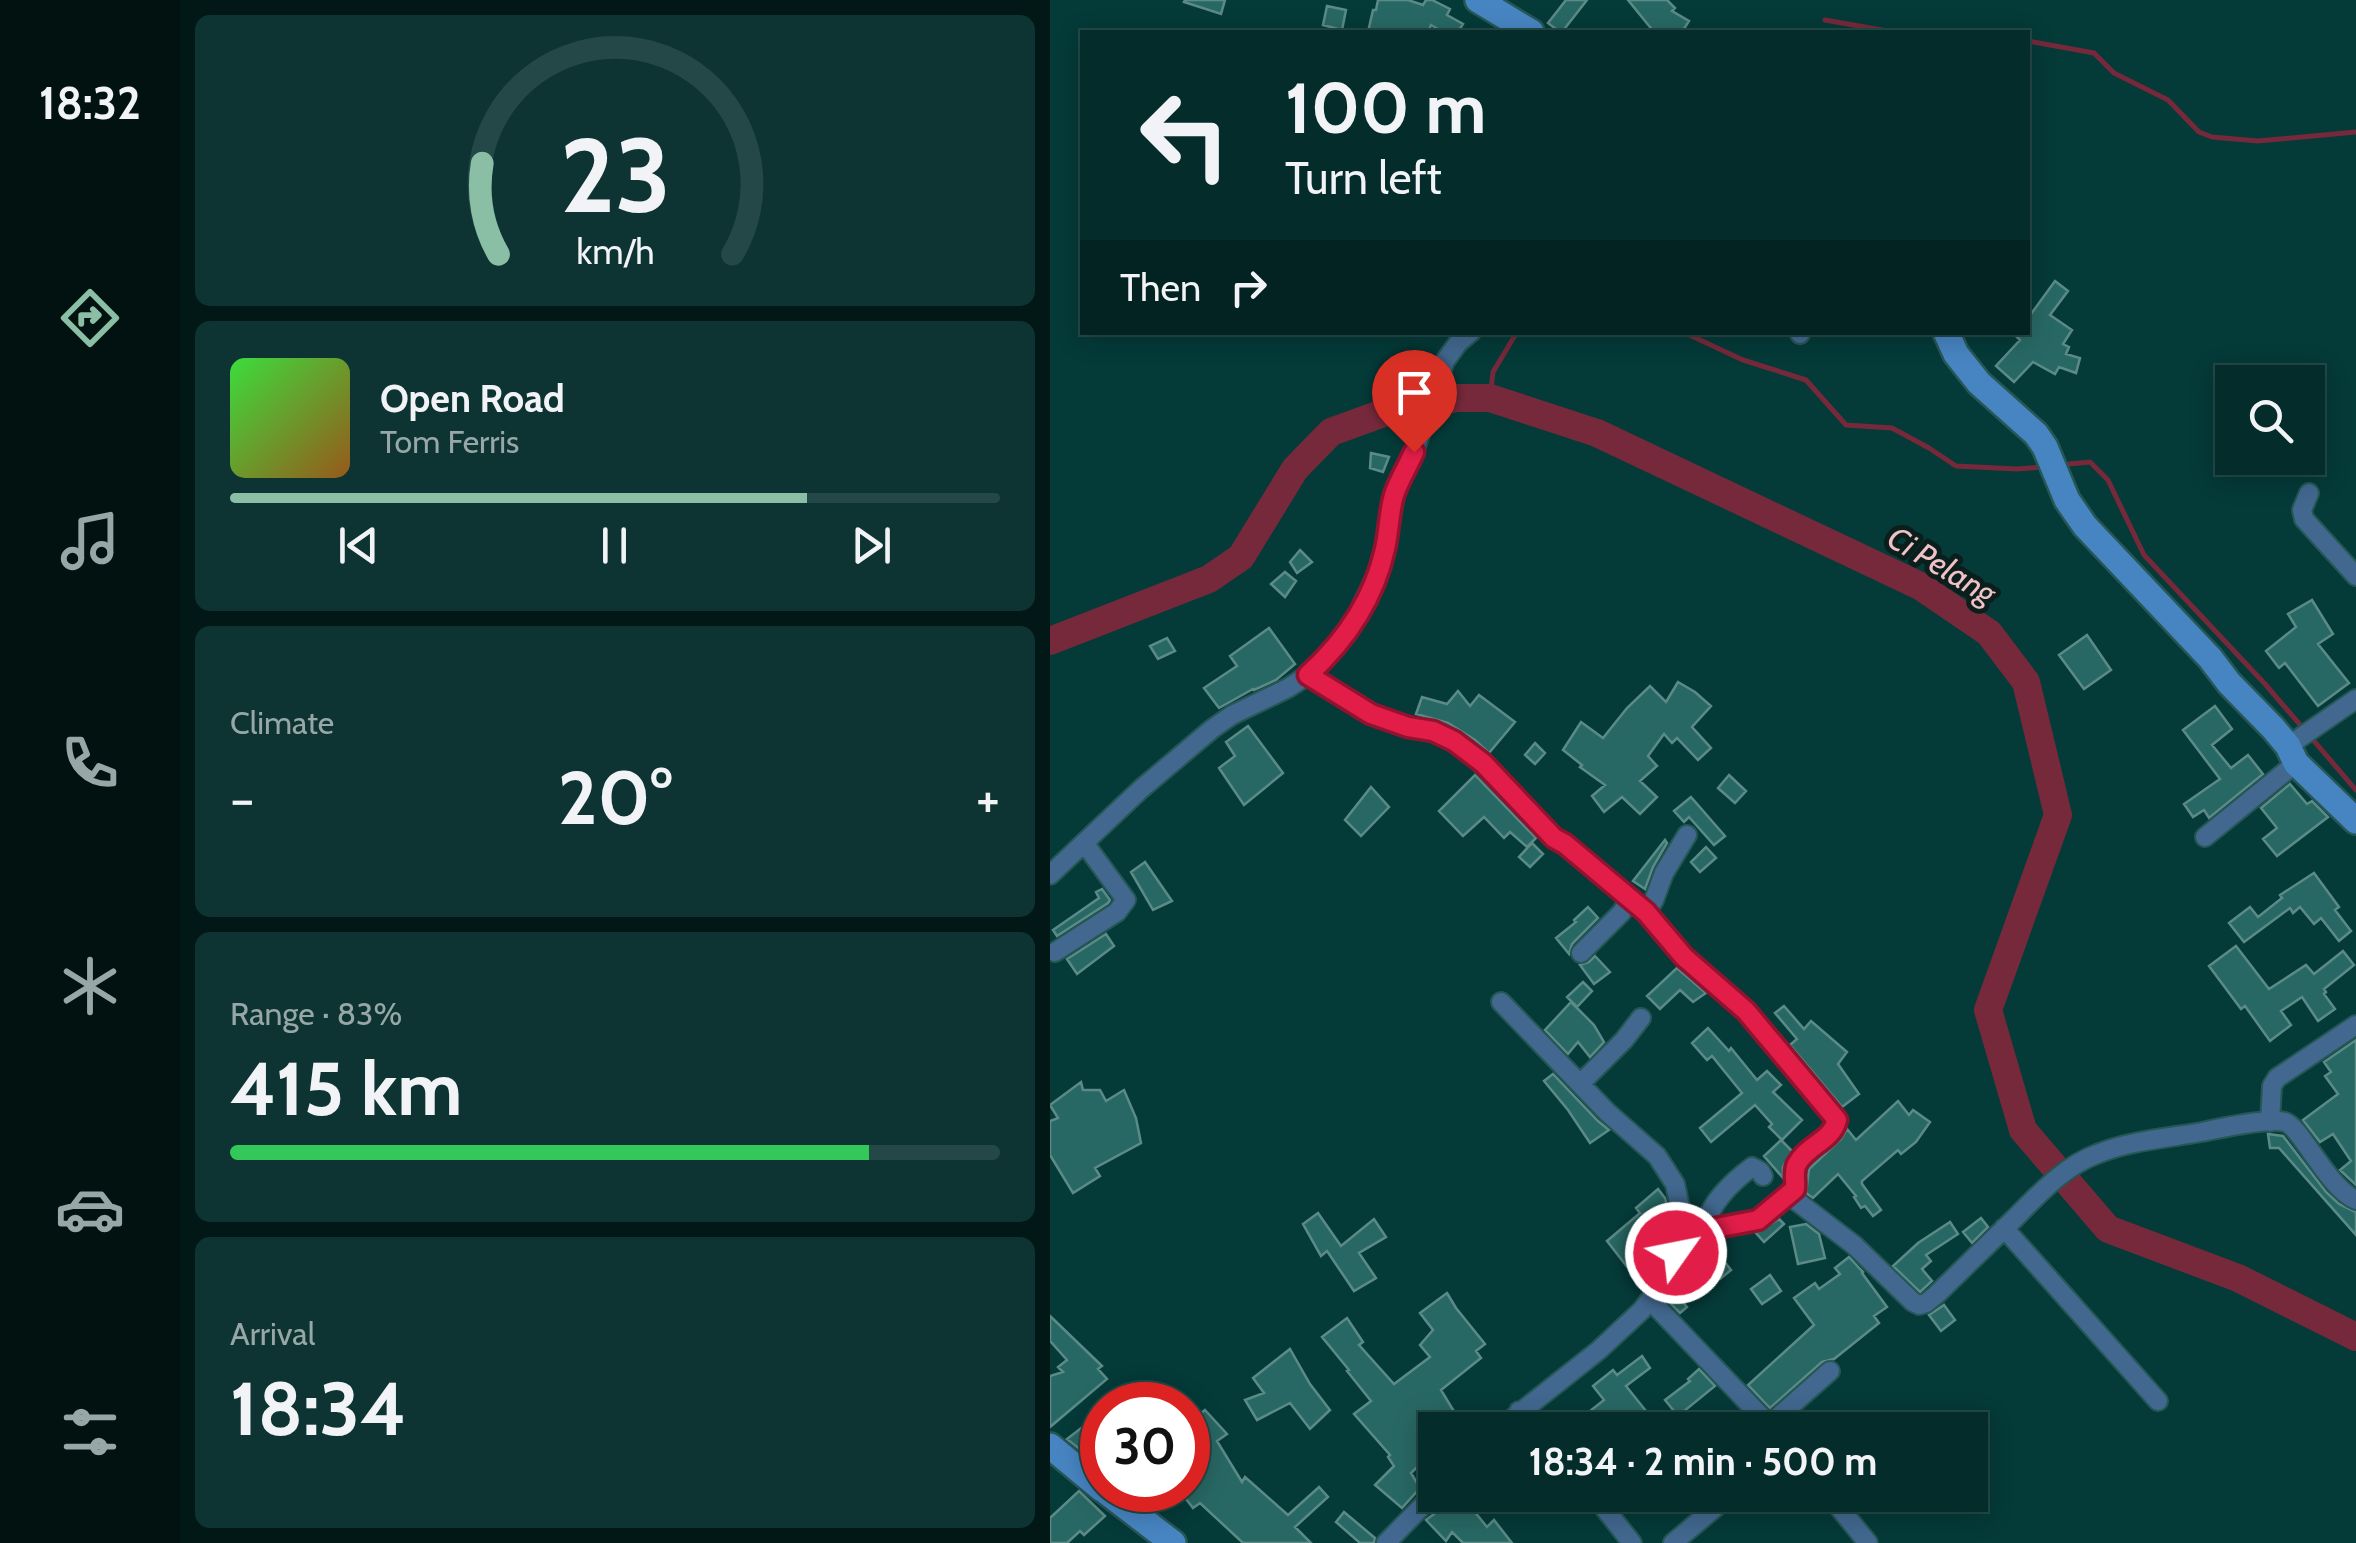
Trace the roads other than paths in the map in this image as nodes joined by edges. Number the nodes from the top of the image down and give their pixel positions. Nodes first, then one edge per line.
1 (1478, 0) edge
2 (1528, 30) edge
3 (1467, 335) edge
4 (1947, 335) edge
5 (2309, 492) dead end
6 (2356, 576) edge
7 (1308, 675) junction
8 (2356, 699) edge
9 (2292, 754) junction
10 (2356, 820) edge
11 (1687, 835) dead end
12 (2205, 837) dead end
13 (1085, 844) junction
14 (1050, 875) edge
15 (1630, 900) junction
16 (1646, 912) junction
17 (1055, 952) dead end
18 (1581, 953) dead end
19 (1501, 1002) dead end
20 (1641, 1018) dead end
21 (2356, 1025) edge
22 (1580, 1084) junction
23 (2270, 1122) junction
24 (1764, 1176) dead end
25 (1790, 1196) junction
26 (2356, 1200) edge
27 (2004, 1228) junction
28 (1699, 1234) junction
29 (1650, 1300) junction
30 (1830, 1371) dead end
31 (2158, 1401) dead end
32 (1519, 1411) edge
33 (1757, 1412) edge
34 (1788, 1412) edge
35 (1050, 1446) edge
36 (1080, 1471) edge
37 (1418, 1510) edge
38 (1132, 1512) edge
39 (1607, 1512) edge
40 (1710, 1512) edge
41 (1843, 1512) edge
42 (1173, 1543) edge
43 (1386, 1543) edge
44 (1632, 1543) edge
45 (1673, 1543) edge
46 (1868, 1543) edge

1 - 2 street
3 - 7 street
4 - 9 street
5 - 6 street
7 - 13 street
7 - 15 street
8 - 9 street
9 - 10 street
9 - 12 street
11 - 16 street
13 - 14 street
13 - 17 street
15 - 16 street
15 - 18 street
16 - 25 street
19 - 22 street
20 - 22 street
21 - 23 street
22 - 28 street
23 - 26 street
23 - 27 street
24 - 28 street
25 - 27 street
25 - 28 street
27 - 31 street
28 - 29 street
29 - 32 street
29 - 33 street
30 - 34 street
35 - 36 street
37 - 43 street
38 - 42 street
39 - 44 street
40 - 45 street
41 - 46 street

